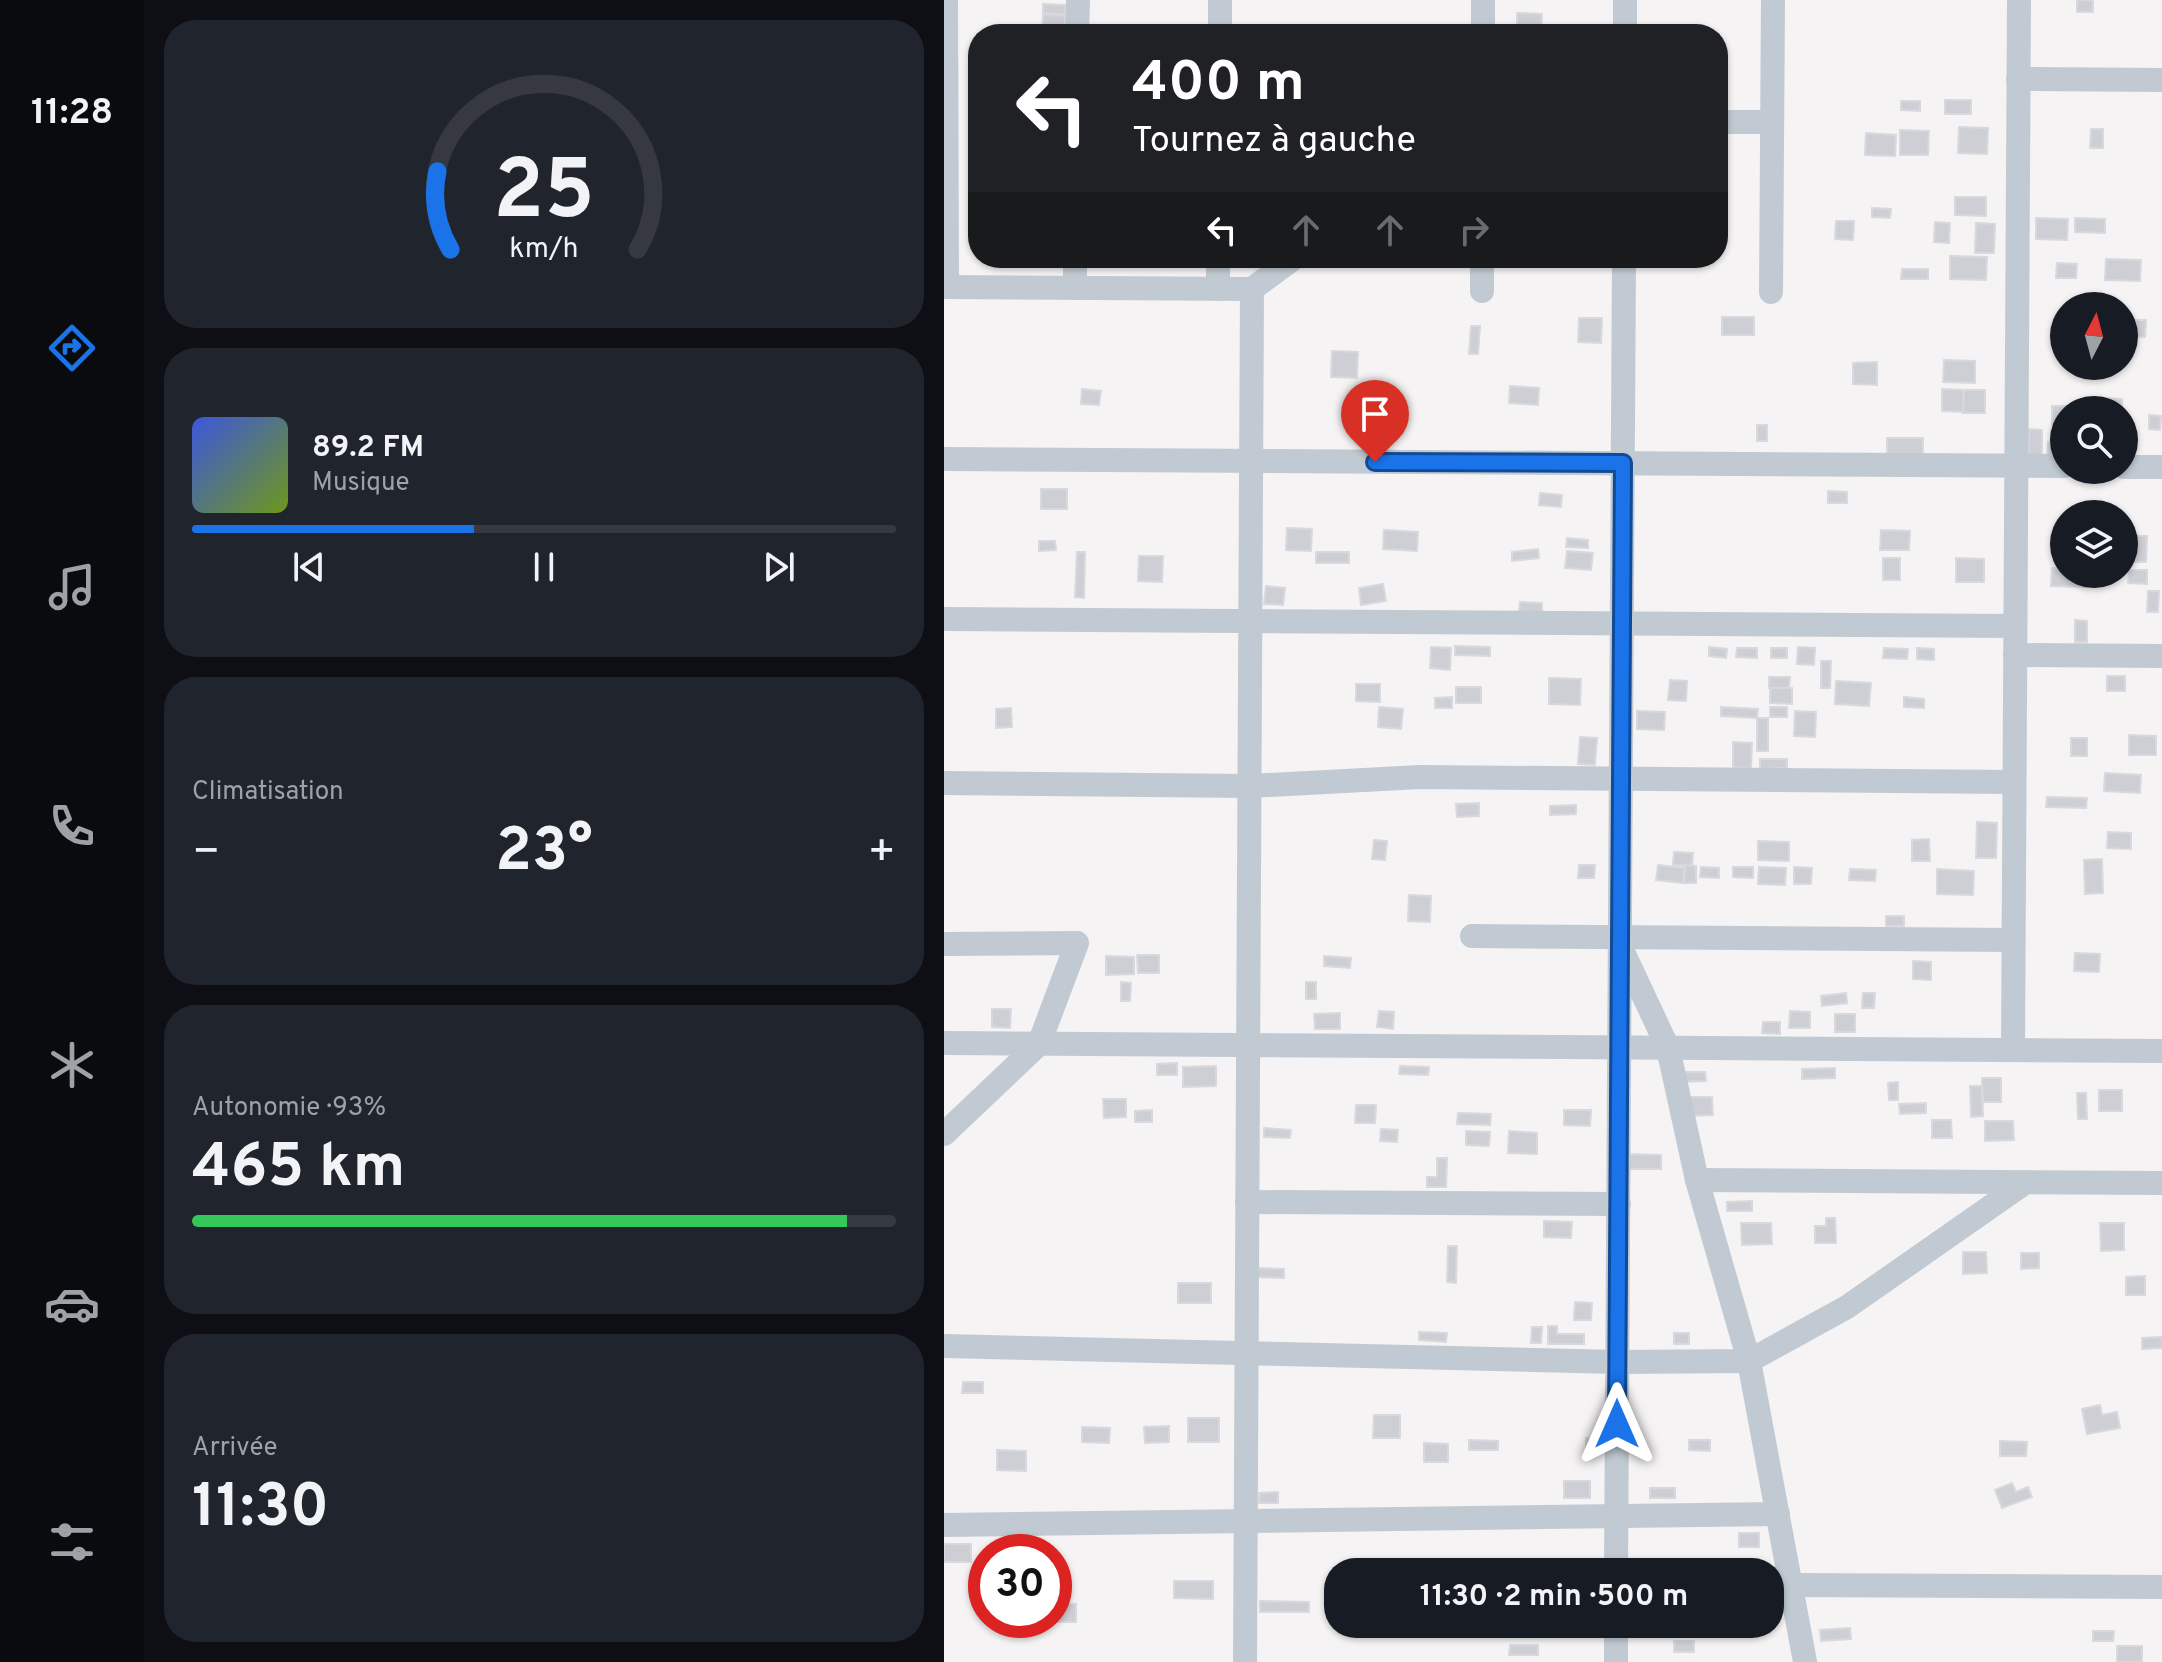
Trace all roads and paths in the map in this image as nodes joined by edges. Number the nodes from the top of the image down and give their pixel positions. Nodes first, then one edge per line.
1 (946, 0) edge
2 (1078, 0) edge
3 (1220, 0) edge
4 (1483, 0) edge
5 (1625, 0) edge
6 (1773, 0) edge
7 (2019, 0) edge
8 (1077, 24) edge
9 (1220, 24) edge
10 (1483, 24) edge
11 (1625, 24) edge
12 (2018, 79) junction
13 (2162, 80) edge
14 (1728, 122) edge
15 (1772, 122) junction
16 (1075, 268) edge
17 (1218, 268) edge
18 (1280, 268) edge
19 (1482, 268) edge
20 (1624, 268) edge
21 (945, 287) edge
22 (1075, 288) junction
23 (1218, 289) junction
24 (1252, 289) junction
25 (1482, 291) dead end
26 (1771, 292) dead end
27 (944, 459) edge
28 (1251, 461) junction
29 (1623, 463) junction
30 (2016, 466) junction
31 (2050, 466) edge
32 (2138, 467) edge
33 (2162, 467) edge
34 (944, 619) edge
35 (1250, 621) junction
36 (1621, 624) junction
37 (2015, 626) junction
38 (2015, 655) junction
39 (2162, 656) edge
40 (1621, 779) junction
41 (2014, 782) junction
42 (944, 783) edge
43 (1249, 786) junction
44 (1472, 936) dead end
45 (2013, 940) junction
46 (1620, 941) junction
47 (944, 944) edge
48 (944, 1043) edge
49 (1039, 1044) junction
50 (1248, 1045) junction
51 (1619, 1048) junction
52 (1668, 1048) junction
53 (2013, 1050) junction
54 (2162, 1051) edge
55 (944, 1134) edge
56 (1697, 1180) junction
57 (2026, 1182) junction
58 (2162, 1183) edge
59 (1247, 1202) junction
60 (1619, 1204) junction
61 (944, 1346) edge
62 (1246, 1353) junction
63 (1749, 1361) junction
64 (1617, 1362) junction
65 (1778, 1514) junction
66 (1617, 1516) junction
67 (1246, 1521) junction
68 (944, 1525) edge
69 (1616, 1558) edge
70 (1790, 1585) junction
71 (2162, 1587) edge
72 (1616, 1638) edge
73 (1245, 1662) edge
74 (1616, 1662) edge
75 (1805, 1662) edge

1 - 21 street
2 - 8 street
3 - 9 street
4 - 10 street
5 - 11 street
6 - 15 street
7 - 12 street
12 - 13 street
12 - 30 street
14 - 15 street
15 - 26 street
16 - 22 street
17 - 23 street
18 - 24 street
19 - 25 street
20 - 29 street
21 - 22 street
22 - 23 street
23 - 24 street
24 - 28 street
27 - 28 street
28 - 29 street
28 - 35 street
29 - 30 street
29 - 36 street
30 - 31 street
30 - 37 street
32 - 33 street
34 - 35 street
35 - 36 street
35 - 43 street
36 - 37 street
36 - 40 street
37 - 38 street
38 - 39 street
38 - 41 street
40 - 41 street
40 - 43 street
40 - 46 street
41 - 45 street
42 - 43 street
43 - 50 street
44 - 46 street
45 - 46 street
45 - 53 street
46 - 51 street
46 - 52 street
47 - 49 street
48 - 49 street
49 - 50 street
49 - 55 street
50 - 51 street
50 - 59 street
51 - 52 street
51 - 60 street
52 - 53 street
52 - 56 street
53 - 54 street
56 - 57 street
56 - 63 street
57 - 58 street
57 - 63 street
59 - 60 street
59 - 62 street
60 - 64 street
61 - 62 street
62 - 64 street
62 - 67 street
63 - 64 street
63 - 65 street
64 - 66 street
65 - 66 street
65 - 70 street
66 - 67 street
66 - 69 street
67 - 68 street
67 - 73 street
70 - 71 street
70 - 75 street
72 - 74 street

